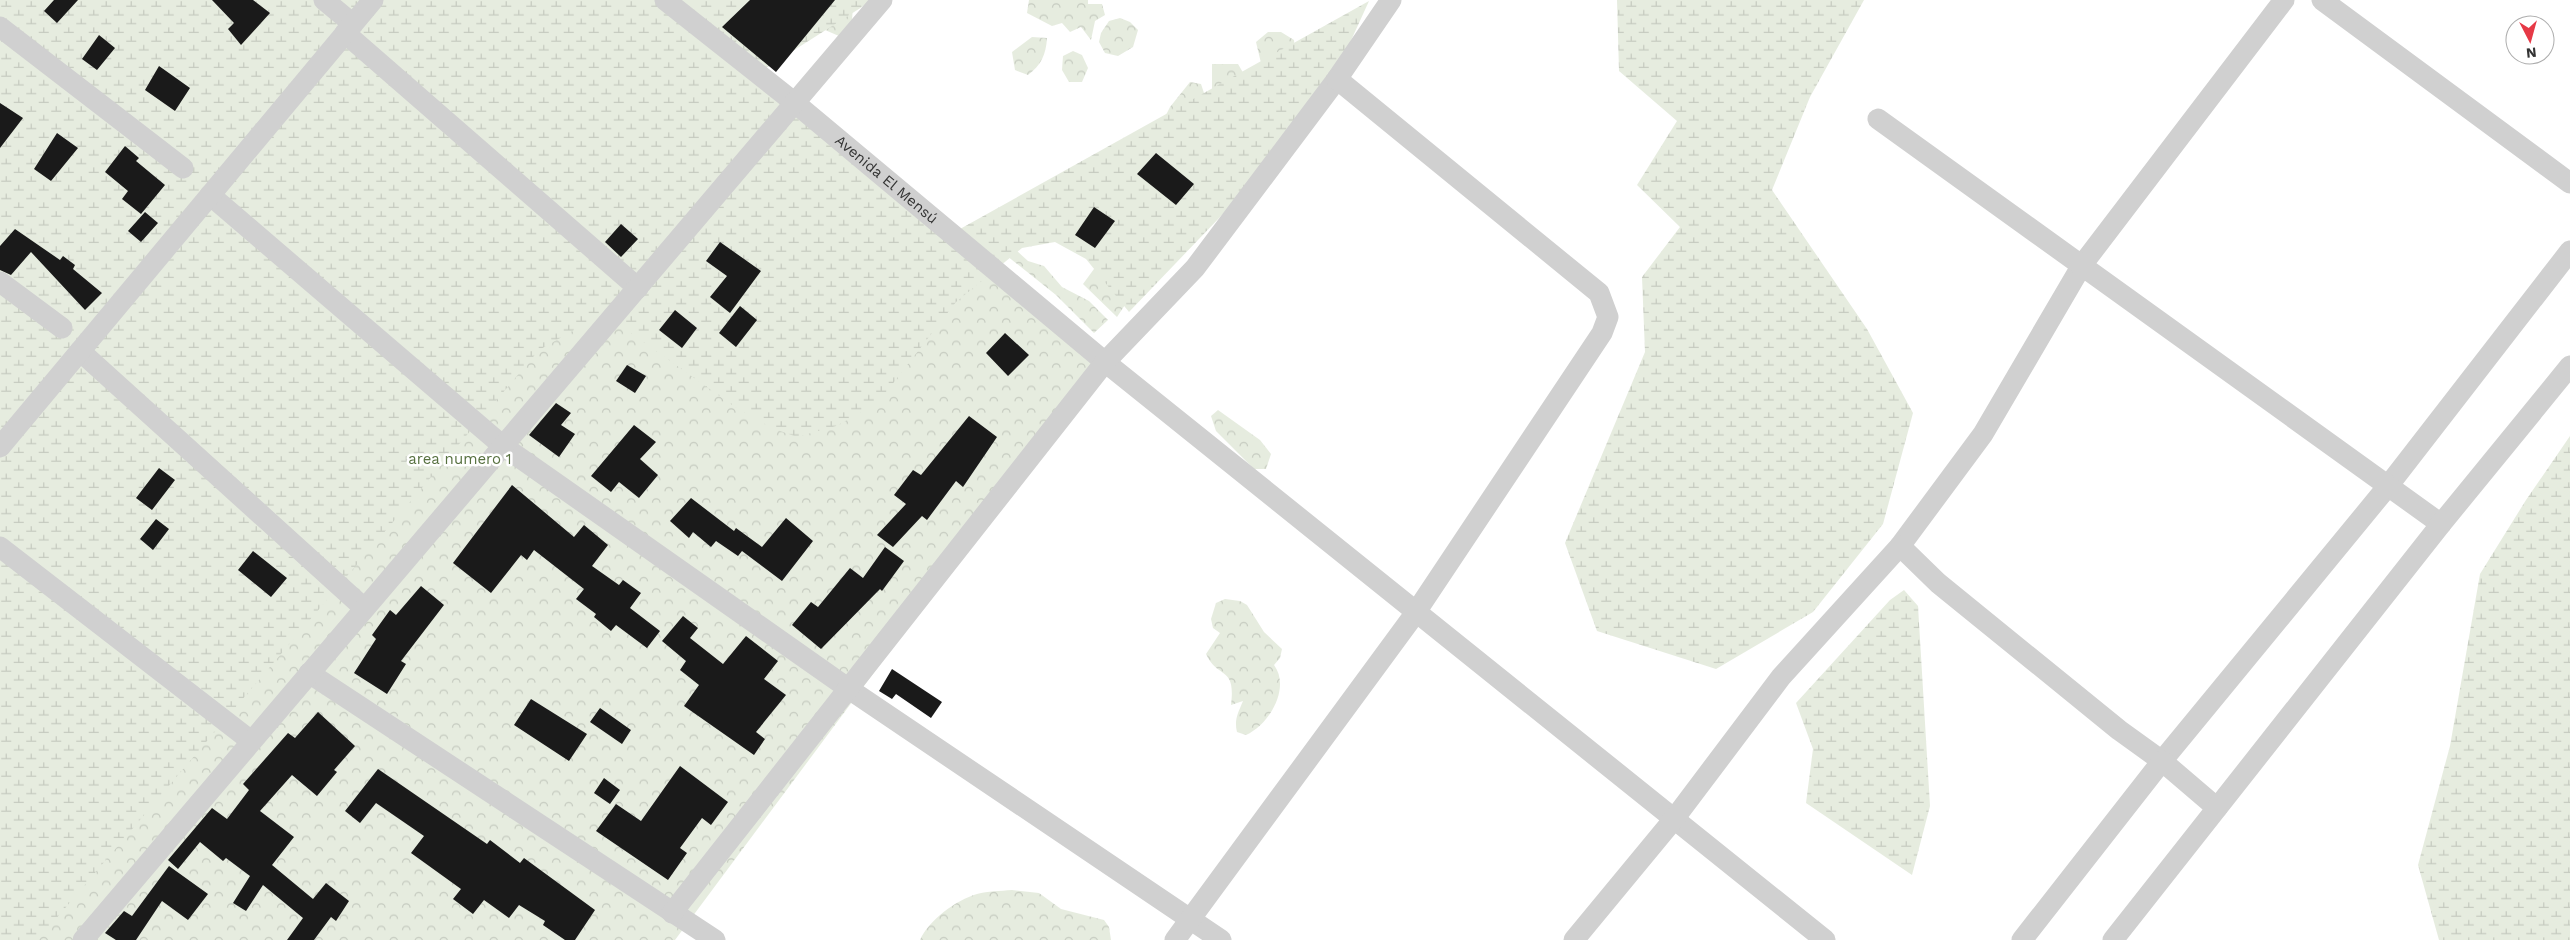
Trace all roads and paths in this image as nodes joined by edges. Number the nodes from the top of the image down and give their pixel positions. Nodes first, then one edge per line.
1 (324, 0) edge
2 (373, 0) edge
3 (665, 0) edge
4 (882, 0) edge
5 (1391, 0) edge
6 (2284, 0) edge
7 (2322, 0) edge
8 (0, 27) edge
9 (349, 29) junction
10 (1337, 79) junction
11 (795, 103) junction
12 (1878, 119) dead end
13 (183, 168) dead end
14 (2570, 183) edge
15 (210, 195) junction
16 (2570, 251) edge
17 (2082, 265) junction
18 (0, 282) edge
19 (638, 288) junction
20 (62, 328) dead end
21 (80, 351) junction
22 (1105, 362) junction
23 (2570, 366) edge
24 (503, 446) junction
25 (0, 447) edge
26 (2388, 486) junction
27 (2441, 524) junction
28 (1900, 546) junction
29 (0, 547) edge
30 (364, 608) junction
31 (1416, 612) junction
32 (309, 673) junction
33 (849, 689) junction
34 (251, 742) junction
35 (2162, 761) junction
36 (2217, 808) junction
37 (1674, 818) junction
38 (672, 913) junction
39 (1191, 919) junction
40 (83, 940) edge
41 (715, 940) edge
42 (1175, 940) edge
43 (1221, 940) edge
44 (1574, 940) edge
45 (1825, 940) edge
46 (2022, 940) edge
47 (2113, 940) edge

1 - 9 street
2 - 9 street
3 - 11 street, Avenida El Mensú
4 - 11 street
5 - 10 street
6 - 17 street
7 - 14 street
8 - 13 street
9 - 15 street
9 - 19 street
10 - 22 street
10 - 31 street
11 - 19 street
11 - 22 street, Avenida El Mensú
12 - 17 street
15 - 21 street
15 - 24 street
16 - 26 street
17 - 26 street
17 - 28 street
18 - 20 street
19 - 24 street
21 - 25 street
21 - 30 street
22 - 31 street, Avenida El Mensú
22 - 33 street
23 - 27 street
24 - 30 street
24 - 33 street
26 - 27 street
26 - 35 street
27 - 36 street
28 - 35 street
28 - 37 street
29 - 34 street
30 - 32 street
31 - 37 street, Avenida El Mensú
31 - 39 street
32 - 34 street
32 - 38 street
33 - 38 street
33 - 39 street
34 - 40 street
35 - 36 street
35 - 46 street
36 - 47 street
37 - 44 street
37 - 45 street, Avenida El Mensú
38 - 41 street
39 - 42 street
39 - 43 street

